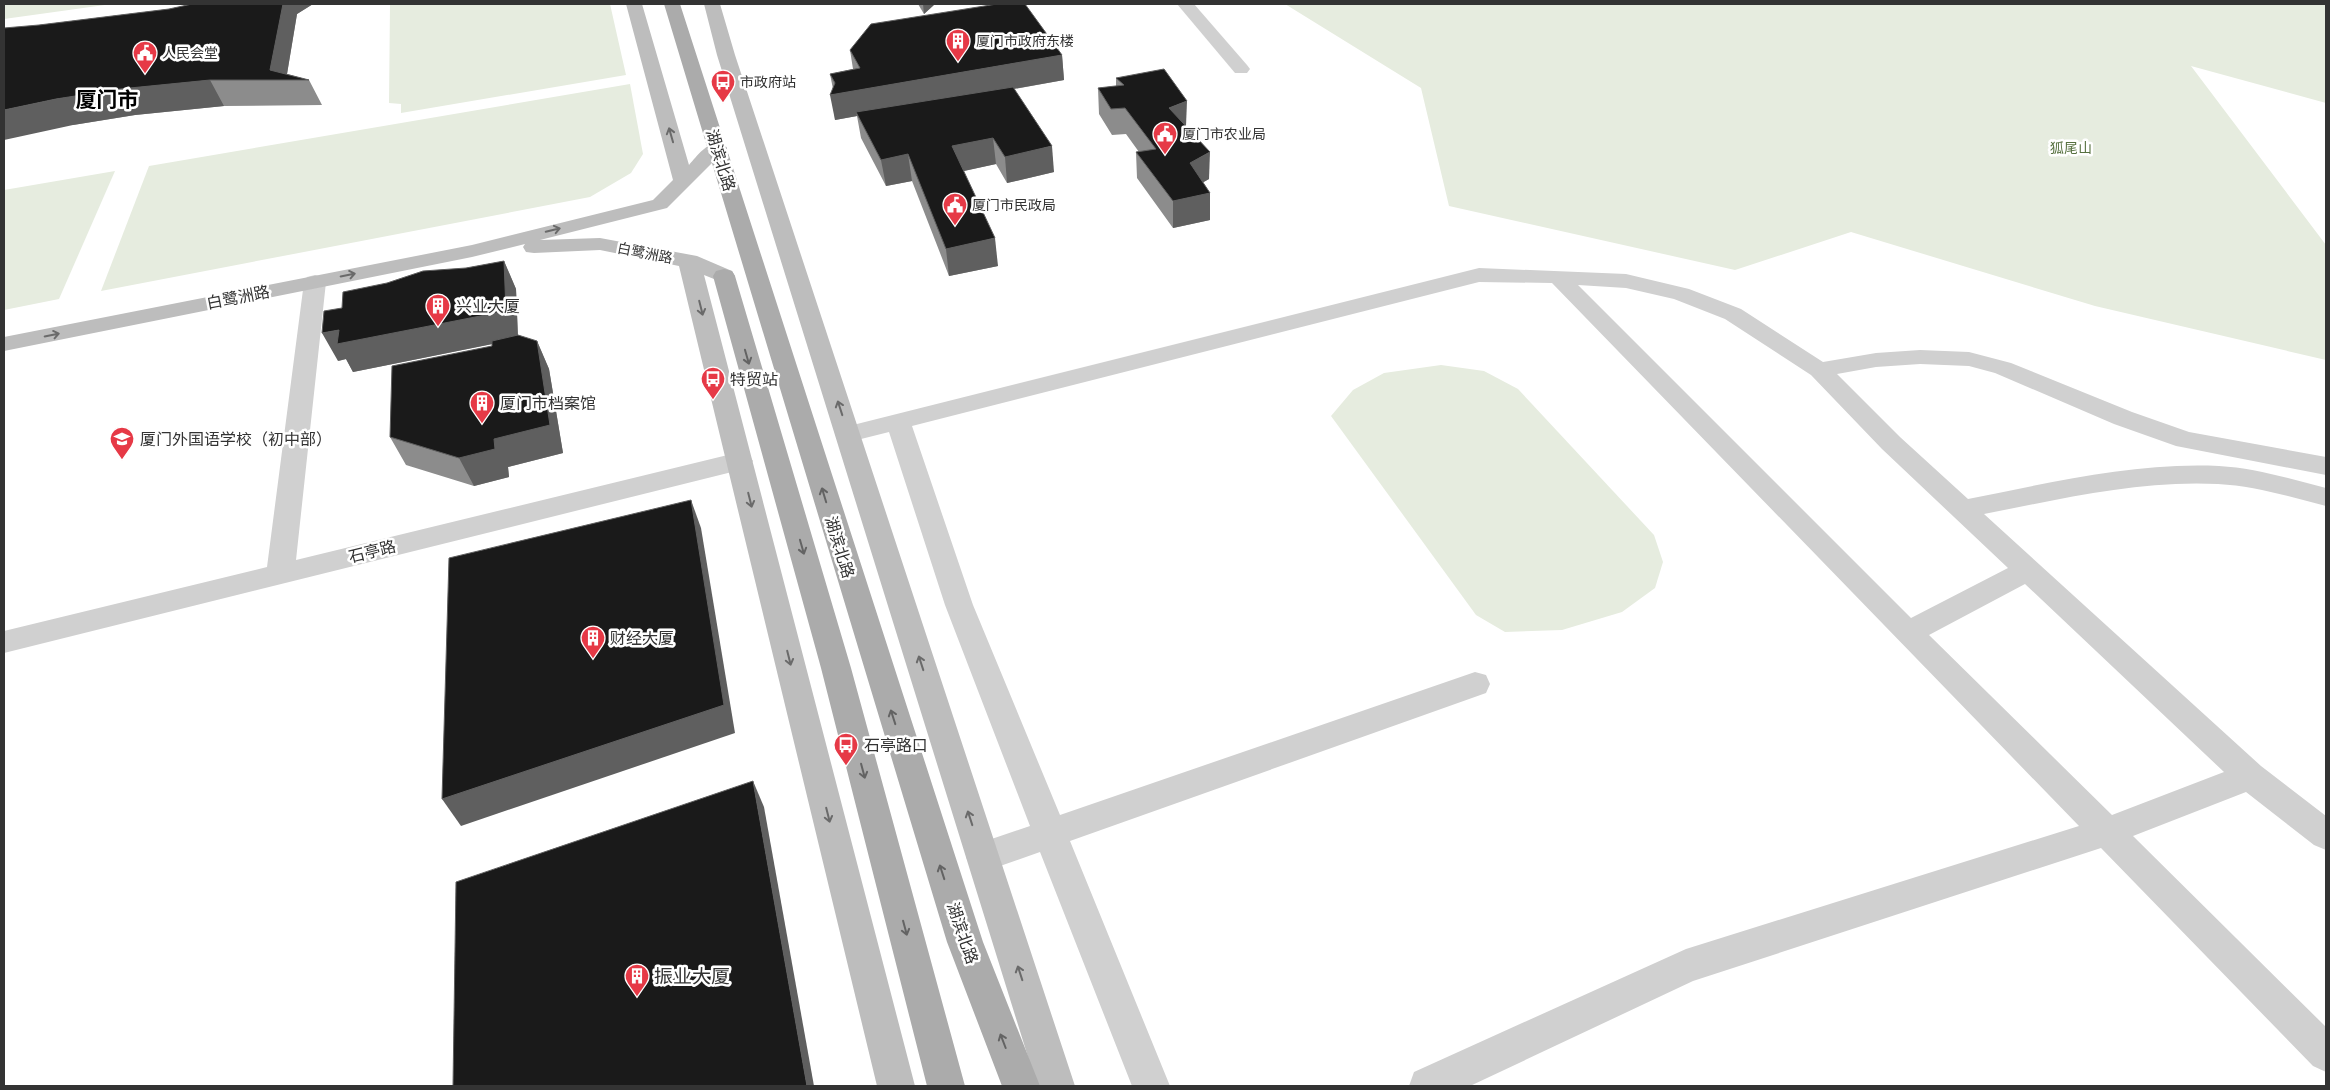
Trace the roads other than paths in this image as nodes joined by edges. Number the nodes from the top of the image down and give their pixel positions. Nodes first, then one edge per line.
1 (634, 4) edge
2 (672, 4) edge
3 (712, 4) edge
4 (1185, 4) edge
5 (1242, 68) dead end
6 (717, 148) junction
7 (684, 182) junction
8 (472, 250) junction
9 (690, 261) junction
10 (724, 276) joint
11 (1558, 277) junction
12 (315, 282) junction
13 (4, 344) edge
14 (1819, 370) junction
15 (898, 423) junction
16 (849, 434) junction
17 (740, 461) junction
18 (2326, 466) edge
19 (2326, 497) edge
20 (1962, 509) junction
21 (2028, 570) junction
22 (280, 574) junction
23 (1908, 633) junction
24 (4, 642) edge
25 (1475, 684) dead end
26 (2250, 776) junction
27 (2108, 830) junction
28 (1051, 833) junction
29 (2326, 834) edge
30 (983, 857) junction
31 (2326, 1053) edge
32 (896, 1086) edge
33 (946, 1086) edge
34 (1021, 1086) edge
35 (1056, 1086) edge
36 (1152, 1086) edge
37 (1428, 1086) edge

7 -> 1 street
2 - 6 main road, 湖滨北路
16 -> 3 street
4 - 5 street
6 - 7 street, 白鹭洲路
34 -> 6 main road, 湖滨北路
8 -> 7 street, 白鹭洲路
8 - 9 street, 白鹭洲路
12 -> 8 street, 白鹭洲路
9 - 10 street, 白鹭洲路
9 -> 17 street
10 -> 33 main road
11 - 14 street
11 - 15 street
11 - 23 street
13 -> 12 street, 白鹭洲路
12 - 22 street
14 - 18 street
14 - 20 street
15 - 16 street
15 - 28 street
30 -> 16 street
17 - 22 street, 石亭路
17 -> 32 street
19 - 20 street
20 - 21 street
21 - 23 street
21 - 26 street
22 - 24 street, 石亭路
23 - 27 street
25 - 28 street
26 - 27 street
26 - 29 street
27 - 31 street
27 - 37 street
28 - 30 street
28 - 36 street
35 -> 30 street

